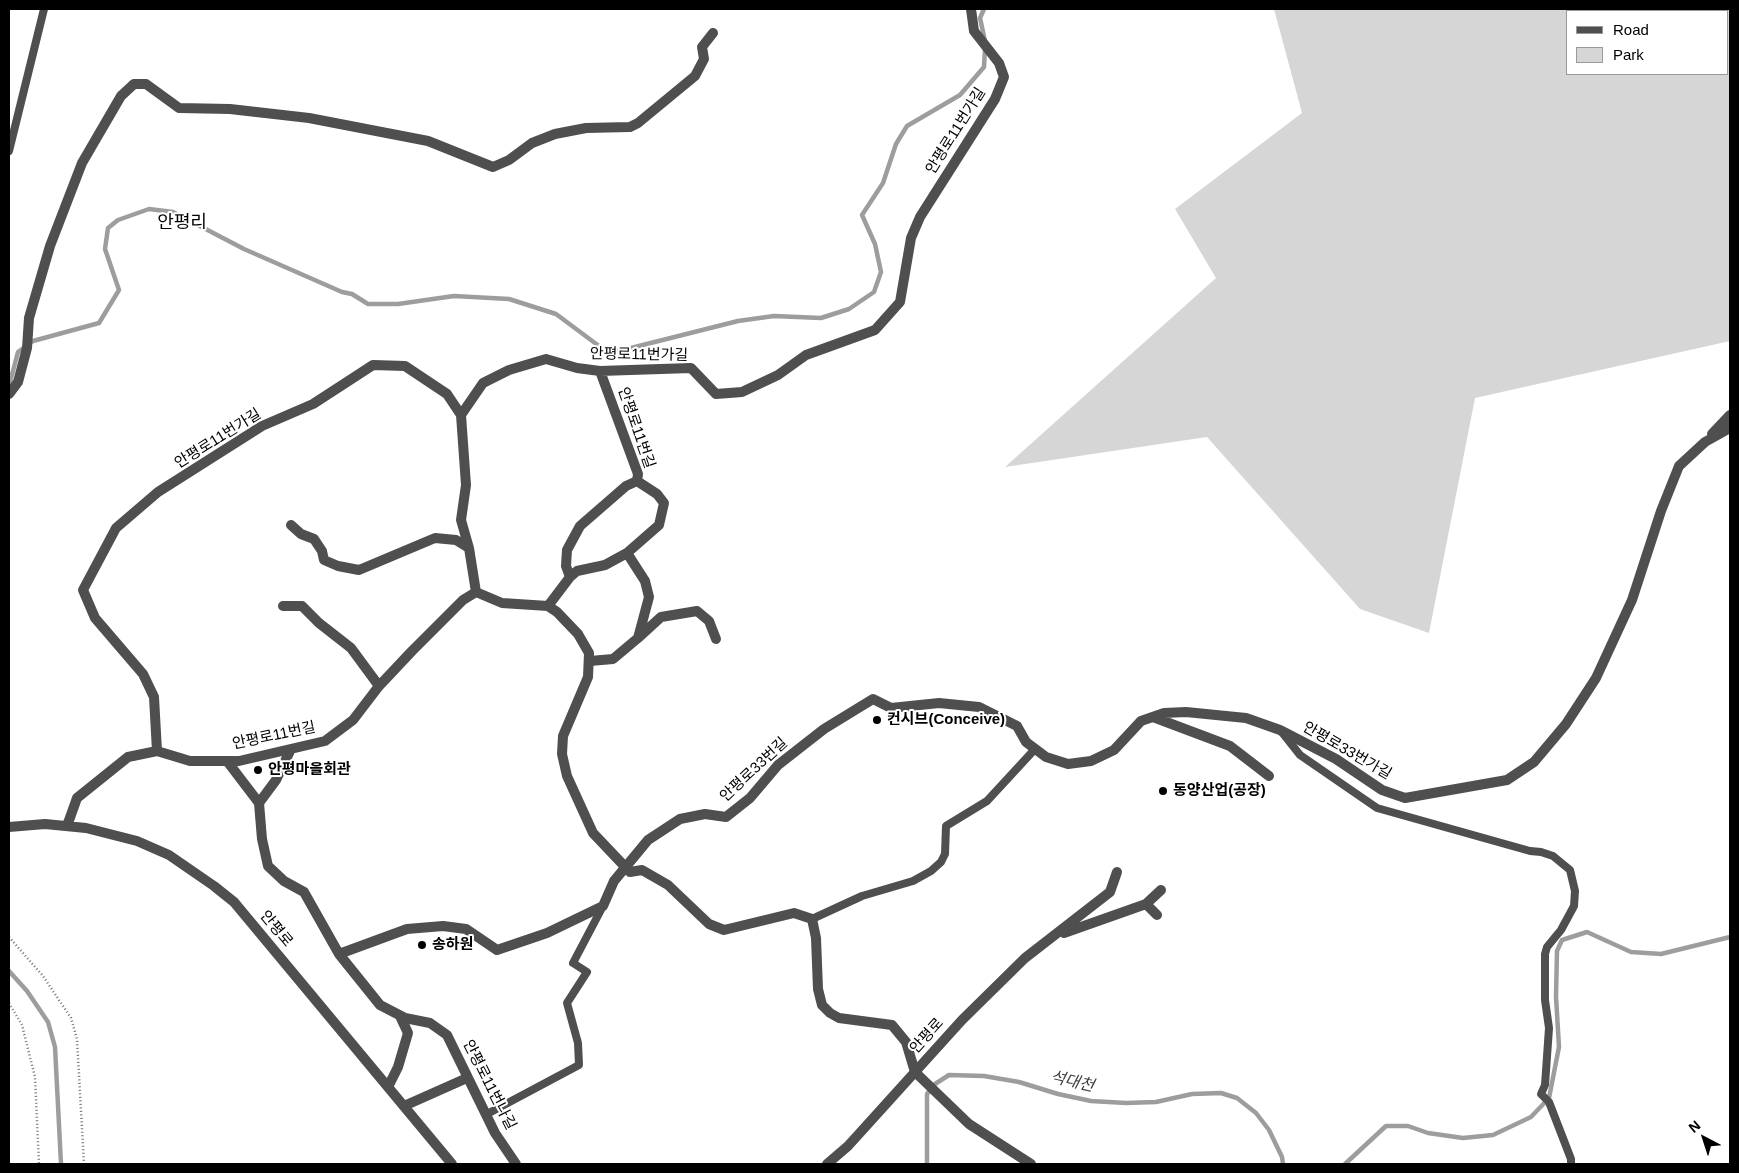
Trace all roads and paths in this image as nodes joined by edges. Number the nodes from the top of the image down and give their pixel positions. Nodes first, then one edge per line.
1 (44, 9) edge
2 (971, 9) edge
3 (713, 33) dead end
4 (9, 151) edge
5 (600, 371) junction
6 (9, 394) edge
7 (460, 415) junction
8 (1730, 415) edge
9 (1730, 428) edge
10 (1705, 442) junction
11 (637, 481) junction
12 (291, 525) dead end
13 (469, 548) junction
14 (627, 553) junction
15 (570, 577) junction
16 (476, 592) junction
17 (283, 606) dead end
18 (548, 606) junction
19 (638, 638) junction
20 (716, 640) dead end
21 (590, 661) junction
22 (379, 686) junction
23 (873, 700) joint
24 (1154, 717) junction
25 (1280, 730) junction
26 (1035, 749) junction
27 (157, 751) junction
28 (290, 751) junction
29 (227, 761) junction
30 (1269, 776) dead end
31 (259, 803) junction
32 (67, 826) junction
33 (9, 827) edge
34 (624, 866) junction
35 (1117, 872) dead end
36 (1161, 890) dead end
37 (1146, 904) junction
38 (603, 906) junction
39 (1158, 915) dead end
40 (812, 919) junction
41 (1056, 936) junction
42 (9, 937) edge
43 (339, 954) junction
44 (9, 1003) edge
45 (400, 1016) junction
46 (915, 1072) junction
47 (467, 1078) junction
48 (388, 1087) junction
49 (404, 1106) junction
50 (487, 1114) junction
51 (39, 1164) edge
52 (84, 1164) edge
53 (452, 1164) edge
54 (516, 1164) edge
55 (828, 1164) edge
56 (1032, 1164) edge
57 (1571, 1164) edge

1 - 4 lane
2 - 5 street, 안평로11번가길
3 - 6 street
5 - 7 street, 안평로11번가길
5 - 11 street, 안평로11번길
7 - 13 street
7 - 27 street, 안평로11번가길
8 - 10 street
9 - 10 street, 안평로33번가길
10 - 25 street, 안평로33번가길
11 - 14 street
11 - 15 street, 안평로11번길
12 - 13 street
13 - 16 street
14 - 15 street
14 - 19 street
15 - 18 street
16 - 18 street
16 - 22 street, 안평로11번길
17 - 22 street
18 - 21 street
19 - 20 street
19 - 21 street
21 - 34 street
22 - 28 street, 안평로11번길
23 - 26 street, 안평로33번가길
23 - 34 street, 안평로33번길
24 - 25 street, 안평로33번가길
24 - 26 street, 안평로33번가길
24 - 30 street
25 - 57 lane
26 - 40 lane
27 - 29 street, 안평로11번길
27 - 32 street, 안평로11번길
28 - 29 street, 안평로11번길
28 - 31 street
29 - 31 street
31 - 43 street, 안평로11번나길
32 - 33 street, 안평로
32 - 48 street, 안평로
34 - 38 street
34 - 40 street
35 - 41 street
36 - 37 street
37 - 39 street
37 - 41 street
38 - 43 street
38 - 50 lane
40 - 46 street
41 - 46 street, 안평로
42 - 52 path
43 - 45 street, 안평로11번나길
44 - 51 path
45 - 47 street, 안평로11번나길
45 - 48 street
46 - 55 street, 안평로
46 - 56 street
47 - 49 street
47 - 50 street, 안평로11번나길
48 - 49 street, 안평로
49 - 53 street, 안평로
50 - 54 street, 안평로11번나길

